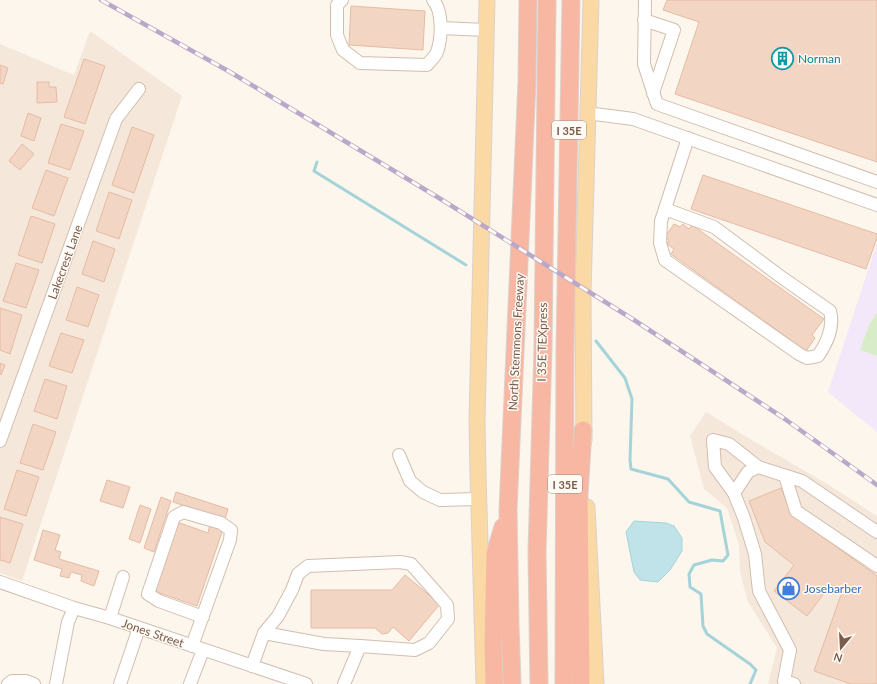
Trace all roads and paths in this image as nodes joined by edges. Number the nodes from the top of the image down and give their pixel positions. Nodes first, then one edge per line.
1 (342, 0) edge
2 (433, 0) edge
3 (486, 0) edge
4 (528, 0) edge
5 (547, 0) edge
6 (571, 0) edge
7 (591, 0) edge
8 (644, 0) edge
9 (644, 20) junction
10 (441, 28) junction
11 (486, 30) junction
12 (139, 89) dead end
13 (653, 93) junction
14 (587, 113) junction
15 (688, 138) junction
16 (877, 182) edge
17 (877, 205) edge
18 (665, 209) junction
19 (583, 430) junction
20 (0, 441) edge
21 (399, 455) dead end
22 (758, 467) junction
23 (785, 476) junction
24 (734, 493) junction
25 (478, 500) junction
26 (508, 510) junction
27 (877, 532) edge
28 (877, 566) edge
29 (123, 577) dead end
30 (0, 582) edge
31 (74, 608) junction
32 (202, 617) junction
33 (110, 618) junction
34 (139, 628) junction
35 (264, 633) junction
36 (360, 646) junction
37 (197, 648) junction
38 (252, 666) junction
39 (8, 684) edge
40 (34, 684) edge
41 (56, 684) edge
42 (120, 684) edge
43 (190, 684) edge
44 (306, 684) edge
45 (344, 684) edge
46 (484, 684) edge
47 (494, 684) edge
48 (512, 684) edge
49 (539, 684) edge
50 (564, 684) edge
51 (581, 684) edge
52 (596, 684) edge
53 (794, 684) edge

1 - 10 street
2 - 10 street
3 - 11 main road
4 - 26 highway, North Stemmons Freeway
5 - 49 highway, I 35E TEXpress
6 - 50 highway, I 35E
7 - 14 main road
8 - 9 street
9 - 13 street
9 - 13 street
10 - 11 street
11 - 25 main road
12 - 20 street, Lakecrest Lane
13 - 16 street
14 - 15 street
14 - 19 main road
15 - 17 street
15 - 18 street
18 - 18 street
19 - 51 highway
19 - 52 main road
21 - 25 street
22 - 23 street
22 - 24 street
22 - 24 street
23 - 27 street
23 - 28 street
24 - 53 street
25 - 46 main road
26 - 47 highway
26 - 48 highway, North Stemmons Freeway
29 - 33 street
30 - 31 street, Jones Street
31 - 33 street, Jones Street
31 - 41 street
32 - 32 street
32 - 37 street
33 - 34 street, Jones Street
34 - 37 street, Jones Street
34 - 42 street
35 - 36 street
35 - 36 street
35 - 38 street
36 - 45 street
37 - 38 street, Jones Street
37 - 43 street
38 - 44 street, Jones Street
39 - 40 street

